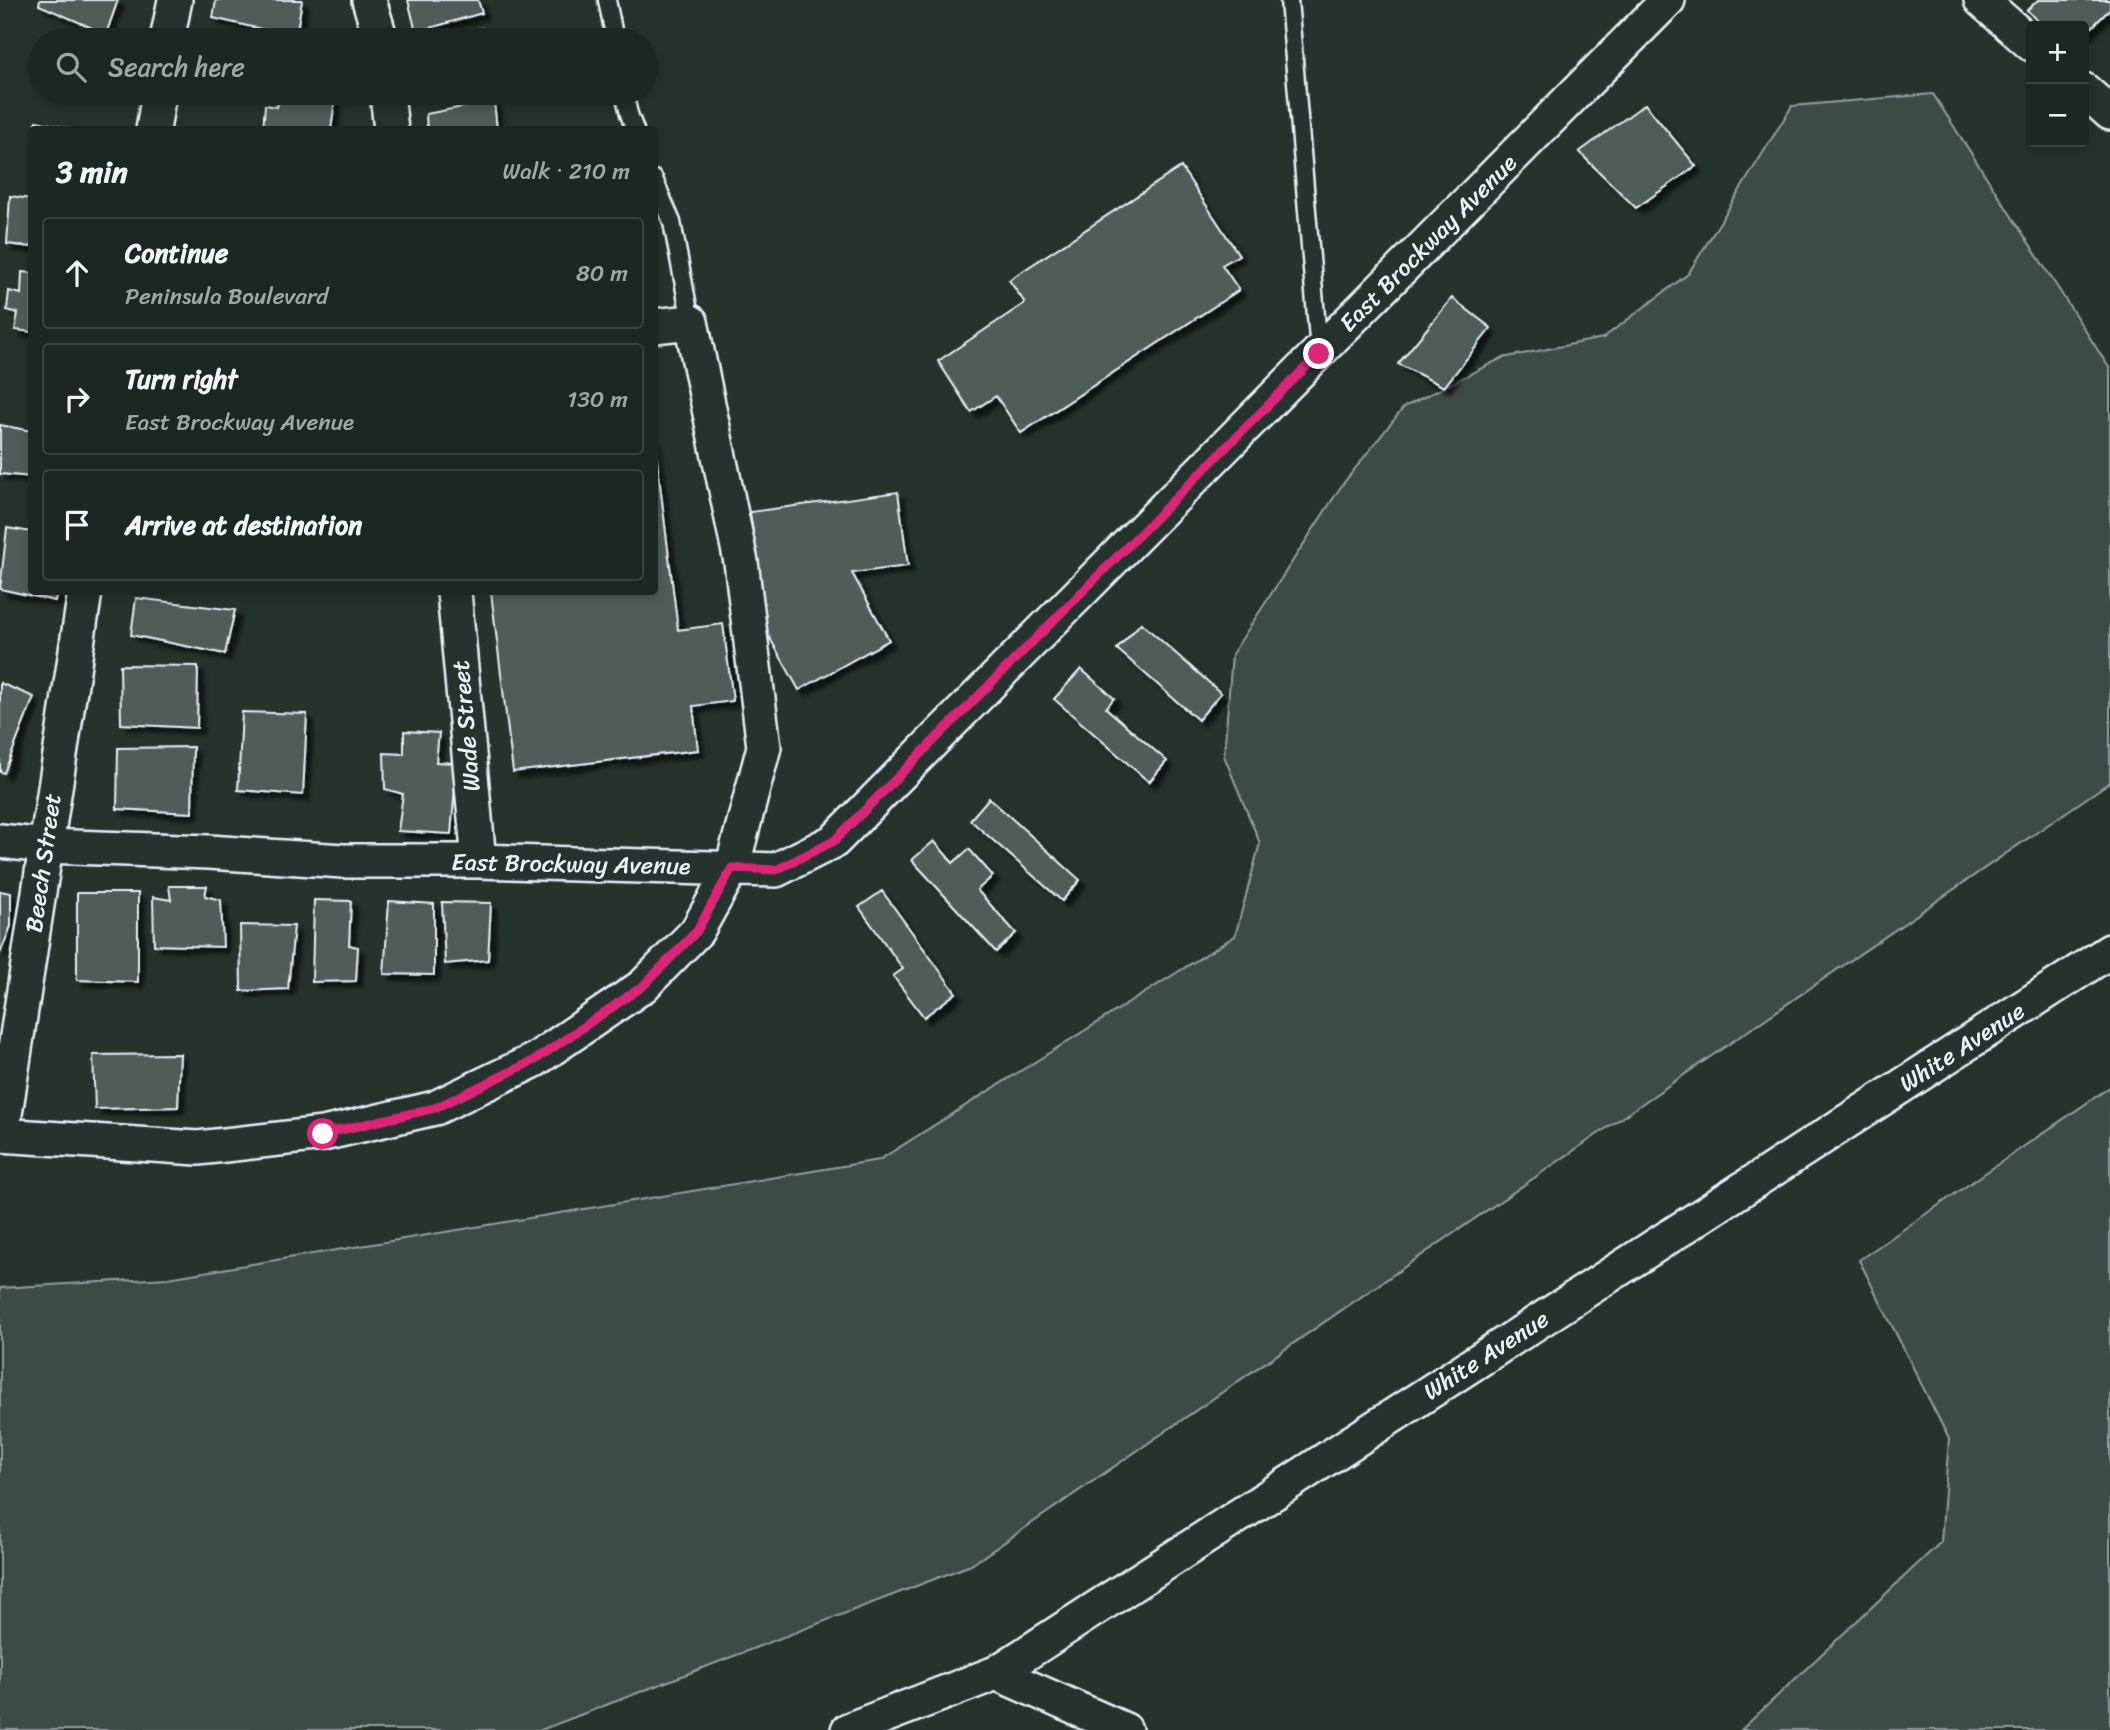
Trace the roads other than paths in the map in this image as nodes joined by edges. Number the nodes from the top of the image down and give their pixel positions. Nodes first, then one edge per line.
1 (175, 0) edge
2 (369, 0) edge
3 (607, 0) edge
4 (1289, 0) edge
5 (1668, 0) edge
6 (1981, 0) edge
7 (169, 28) edge
8 (377, 28) edge
9 (613, 28) edge
10 (2026, 40) edge
11 (2089, 94) edge
12 (157, 105) edge
13 (388, 105) edge
14 (626, 105) edge
15 (2110, 113) edge
16 (154, 126) edge
17 (391, 126) edge
18 (633, 126) edge
19 (658, 189) edge
20 (691, 322) junction
21 (658, 326) edge
22 (1319, 354) junction
23 (85, 595) edge
24 (454, 595) edge
25 (0, 841) edge
26 (45, 846) junction
27 (479, 861) junction
28 (732, 868) junction
29 (2110, 951) edge
30 (1, 1135) edge
31 (996, 1673) junction
32 (848, 1730) edge
33 (1125, 1730) edge

1 - 7 street
2 - 8 street
3 - 9 lane
4 - 22 lane
5 - 22 street, East Brockway Avenue
6 - 10 street
11 - 15 street
12 - 16 street
13 - 17 street
14 - 18 lane
19 - 20 lane
20 - 21 street
20 - 28 street
22 - 28 street, East Brockway Avenue
23 - 26 street, Beech Street
24 - 27 street, Wade Street
25 - 26 street, East Brockway Avenue
26 - 27 street, East Brockway Avenue
26 - 30 street, Beech Street
27 - 28 street, East Brockway Avenue
28 - 30 street
29 - 31 street, White Avenue
31 - 32 street, White Avenue
31 - 33 street

